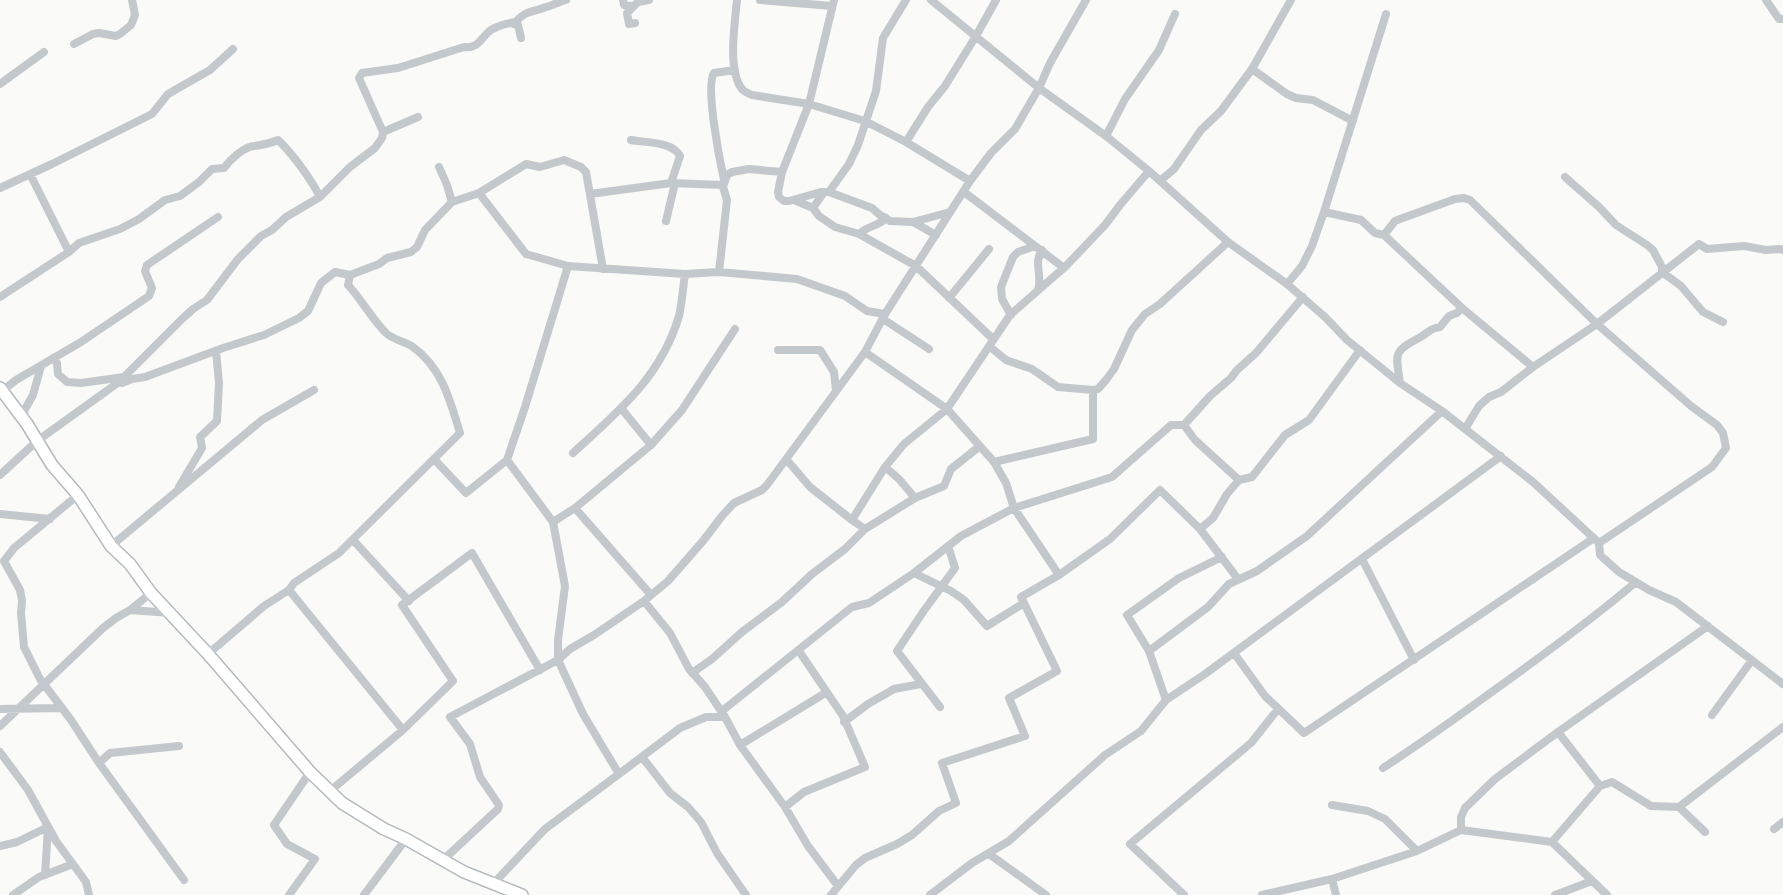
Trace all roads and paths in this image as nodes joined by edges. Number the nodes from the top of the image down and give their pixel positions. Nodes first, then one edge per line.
1 (132, 0) edge
2 (566, 0) edge
3 (623, 0) edge
4 (736, 0) edge
5 (760, 0) edge
6 (906, 0) edge
7 (931, 0) edge
8 (996, 0) edge
9 (1086, 0) edge
10 (1292, 0) edge
11 (1766, 0) edge
12 (640, 2) edge
13 (833, 3) edge
14 (1175, 14) dead end
15 (1386, 14) dead end
16 (1783, 19) edge
17 (515, 22) junction
18 (635, 23) dead end
19 (976, 36) junction
20 (521, 38) dead end
21 (74, 44) dead end
22 (233, 48) dead end
23 (44, 52) dead end
24 (1252, 69) junction
25 (735, 70) junction
26 (0, 84) edge
27 (1040, 88) junction
28 (809, 104) junction
29 (418, 118) dead end
30 (865, 120) junction
31 (1353, 121) junction
32 (383, 132) junction
33 (1106, 136) junction
34 (631, 140) dead end
35 (906, 142) junction
36 (439, 166) dead end
37 (1150, 171) junction
38 (782, 172) junction
39 (30, 174) junction
40 (1565, 177) dead end
41 (970, 181) junction
42 (723, 182) junction
43 (1160, 182) junction
44 (673, 183) junction
45 (0, 188) edge
46 (479, 192) junction
47 (826, 192) junction
48 (964, 192) junction
49 (590, 194) junction
50 (320, 197) junction
51 (794, 200) junction
52 (452, 202) junction
53 (813, 208) junction
54 (951, 212) junction
55 (1324, 212) junction
56 (218, 217) dead end
57 (886, 218) junction
58 (666, 221) dead end
59 (913, 222) junction
60 (859, 234) junction
61 (936, 235) junction
62 (1384, 235) junction
63 (1228, 242) junction
64 (1038, 248) junction
65 (989, 250) dead end
66 (1783, 250) edge
67 (69, 252) junction
68 (568, 266) junction
69 (916, 266) junction
70 (1064, 268) junction
71 (603, 269) junction
72 (719, 272) junction
73 (1662, 272) junction
74 (684, 274) junction
75 (350, 275) junction
76 (1287, 284) junction
77 (1038, 290) junction
78 (0, 297) edge
79 (1303, 297) junction
80 (949, 298) junction
81 (1462, 308) junction
82 (1011, 315) junction
83 (884, 316) junction
84 (1723, 322) dead end
85 (1597, 324) junction
86 (735, 329) dead end
87 (991, 342) junction
88 (929, 349) dead end
89 (778, 350) dead end
90 (1360, 350) junction
91 (216, 351) junction
92 (865, 352) junction
93 (53, 358) junction
94 (41, 366) junction
95 (1532, 367) junction
96 (121, 379) junction
97 (1400, 383) junction
98 (1, 390) edge
99 (314, 390) dead end
100 (836, 390) junction
101 (1093, 390) junction
102 (621, 408) junction
103 (947, 409) junction
104 (1442, 411) junction
105 (27, 424) junction
106 (1184, 425) junction
107 (1466, 429) junction
108 (37, 441) junction
109 (651, 445) junction
110 (980, 446) junction
111 (573, 453) dead end
112 (1501, 456) junction
113 (434, 459) junction
114 (507, 460) junction
115 (787, 460) junction
116 (994, 462) junction
117 (885, 467) junction
118 (0, 475) edge
119 (1239, 480) junction
120 (176, 493) junction
121 (78, 495) junction
122 (915, 498) junction
123 (575, 508) junction
124 (1014, 508) junction
125 (0, 514) edge
126 (50, 519) junction
127 (852, 520) junction
128 (553, 522) junction
129 (864, 529) junction
130 (1200, 529) junction
131 (353, 540) junction
132 (1596, 540) junction
133 (111, 546) junction
134 (948, 546) junction
135 (1222, 557) junction
136 (1362, 559) junction
137 (914, 573) junction
138 (1059, 574) junction
139 (1238, 579) junction
140 (1636, 582) junction
141 (941, 586) junction
142 (289, 590) junction
143 (151, 593) junction
144 (651, 595) junction
145 (409, 601) junction
146 (644, 601) junction
147 (1024, 603) junction
148 (130, 610) junction
149 (171, 613) junction
150 (1708, 626) junction
151 (799, 651) junction
152 (1149, 651) junction
153 (1234, 653) junction
154 (208, 654) junction
155 (558, 660) junction
156 (1414, 660) junction
157 (1752, 660) junction
158 (540, 670) junction
159 (692, 673) junction
160 (922, 684) junction
161 (1783, 684) edge
162 (45, 685) junction
163 (827, 692) junction
164 (1166, 700) junction
165 (940, 707) dead end
166 (62, 708) junction
167 (0, 709) edge
168 (19, 709) junction
169 (1278, 709) junction
170 (723, 714) junction
171 (1712, 715) dead end
172 (844, 722) junction
173 (0, 726) edge
174 (1783, 726) edge
175 (403, 730) junction
176 (1558, 732) junction
177 (179, 746) dead end
178 (740, 746) junction
179 (0, 752) edge
180 (642, 757) junction
181 (99, 763) junction
182 (1383, 768) dead end
183 (310, 772) junction
184 (619, 774) junction
185 (1600, 786) junction
186 (330, 791) junction
187 (1332, 806) dead end
188 (785, 807) junction
189 (1679, 807) junction
190 (1783, 822) edge
191 (48, 827) junction
192 (1774, 829) dead end
193 (1461, 830) junction
194 (1706, 832) dead end
195 (406, 839) junction
196 (1552, 842) junction
197 (0, 846) edge
198 (1417, 852) junction
199 (989, 854) junction
200 (443, 860) junction
201 (73, 864) junction
202 (45, 875) junction
203 (1332, 879) junction
204 (184, 880) dead end
205 (1592, 881) junction
206 (494, 883) junction
207 (838, 886) junction
208 (13, 895) edge
209 (89, 895) edge
210 (289, 895) edge
211 (364, 895) edge
212 (522, 895) edge
213 (746, 895) edge
214 (831, 895) edge
215 (930, 895) edge
216 (1046, 895) edge
217 (1184, 895) edge
218 (1262, 895) edge
219 (1336, 895) edge
220 (1555, 895) edge
221 (1607, 895) edge

1 - 21 street
2 - 17 street
3 - 12 street
4 - 25 street
5 - 13 street
6 - 30 street
7 - 19 street
8 - 19 street
9 - 27 street
10 - 24 street
11 - 16 street
12 - 18 street
13 - 28 street
14 - 33 street
15 - 31 street
17 - 20 street
17 - 32 street
19 - 27 street
19 - 35 street
22 - 39 street
23 - 26 street
24 - 31 street
24 - 43 street
25 - 28 street
25 - 42 street
27 - 33 street
27 - 41 street
28 - 30 street
28 - 38 street
29 - 32 street
30 - 35 street
30 - 47 street
31 - 55 street
32 - 50 street
33 - 37 street
34 - 44 street
35 - 41 street
36 - 52 street
37 - 43 street
37 - 70 street
38 - 42 street
38 - 51 street
39 - 45 street
39 - 67 street
40 - 73 street
41 - 48 street
42 - 44 street
42 - 72 street
43 - 63 street
44 - 49 street
44 - 58 street
46 - 49 street
46 - 52 street
46 - 68 street
47 - 51 street
47 - 53 street
47 - 57 street
48 - 54 street
48 - 64 street
49 - 71 street
50 - 67 street
50 - 96 street
51 - 53 street
52 - 75 street
53 - 60 street
54 - 59 street
54 - 61 street
55 - 62 street
55 - 76 street
56 - 93 street
57 - 59 street
57 - 60 street
59 - 61 street
60 - 69 street
61 - 69 street
62 - 81 street
62 - 85 street
63 - 76 street
63 - 101 street
64 - 70 street
64 - 77 street
64 - 82 street
65 - 80 street
66 - 73 street
67 - 78 street
68 - 71 street
68 - 114 street
69 - 80 street
69 - 83 street
70 - 77 street
71 - 74 street
72 - 74 street
72 - 83 street
73 - 84 street
73 - 85 street
74 - 102 street
75 - 91 street
75 - 113 street
76 - 79 street
77 - 82 street
79 - 90 street
79 - 106 street
80 - 87 street
81 - 95 street
81 - 97 street
82 - 87 street
83 - 88 street
83 - 92 street
85 - 95 street
85 - 132 street
86 - 109 street
87 - 101 street
87 - 103 street
89 - 100 street
90 - 97 street
90 - 119 street
91 - 96 street
91 - 120 street
92 - 100 street
92 - 103 street
93 - 94 street
93 - 96 street
94 - 98 street
94 - 105 street
95 - 107 street
96 - 108 street
97 - 104 street
98 - 105 street
99 - 120 street
100 - 115 street
101 - 116 street
102 - 109 street
102 - 111 street
103 - 110 street
103 - 117 street
104 - 107 street
104 - 139 street
105 - 108 street
106 - 119 street
106 - 124 street
107 - 112 street
108 - 118 street
108 - 121 street
109 - 123 street
110 - 116 street
110 - 122 street
112 - 132 street
112 - 136 street
113 - 114 street
113 - 131 street
114 - 128 street
115 - 127 street
115 - 144 street
116 - 124 street
117 - 122 street
117 - 127 street
119 - 130 street
120 - 133 street
121 - 126 street
121 - 133 street
122 - 129 street
123 - 128 street
123 - 144 street
124 - 134 street
124 - 138 street
125 - 126 street
126 - 162 street
127 - 129 street
128 - 155 street
129 - 159 street
130 - 135 street
130 - 138 street
131 - 142 street
131 - 145 street
132 - 140 street
132 - 156 street
133 - 143 street
134 - 137 street
134 - 141 street
135 - 139 street
135 - 152 street
136 - 153 street
136 - 156 street
137 - 141 street
137 - 151 street
138 - 147 street
139 - 152 street
140 - 150 street
140 - 182 street
141 - 147 street
141 - 160 street
142 - 154 street
142 - 175 street
143 - 148 street
143 - 149 street
144 - 146 street
145 - 158 street
145 - 175 street
146 - 155 street
146 - 159 street
147 - 207 street
148 - 149 street
148 - 162 street
149 - 154 street
150 - 157 street
150 - 176 street
151 - 163 street
151 - 170 street
152 - 164 street
153 - 164 street
153 - 169 street
154 - 183 street
155 - 158 street
155 - 184 street
156 - 169 street
157 - 161 street
157 - 171 street
158 - 200 street
159 - 170 street
160 - 165 street
160 - 172 street
162 - 166 street
162 - 168 street
163 - 172 street
163 - 178 street
164 - 199 street
166 - 168 street
166 - 181 street
167 - 168 street
168 - 173 street
169 - 217 street
170 - 178 street
170 - 180 street
172 - 188 street
174 - 189 street
175 - 186 street
176 - 185 street
176 - 193 street
177 - 181 street
178 - 188 street
179 - 191 street
180 - 184 street
180 - 213 street
181 - 204 street
183 - 186 street
183 - 210 street
184 - 206 street
185 - 189 street
185 - 196 street
186 - 195 street
187 - 198 street
188 - 207 street
189 - 194 street
190 - 192 street
191 - 197 street
191 - 201 street
191 - 202 street
193 - 196 street
193 - 198 street
195 - 200 street
195 - 211 street
196 - 205 street
198 - 203 street
199 - 215 street
199 - 216 street
200 - 206 street
201 - 202 street
201 - 209 street
202 - 208 street
203 - 218 street
203 - 219 street
205 - 220 street
205 - 221 street
206 - 212 street
207 - 214 street

